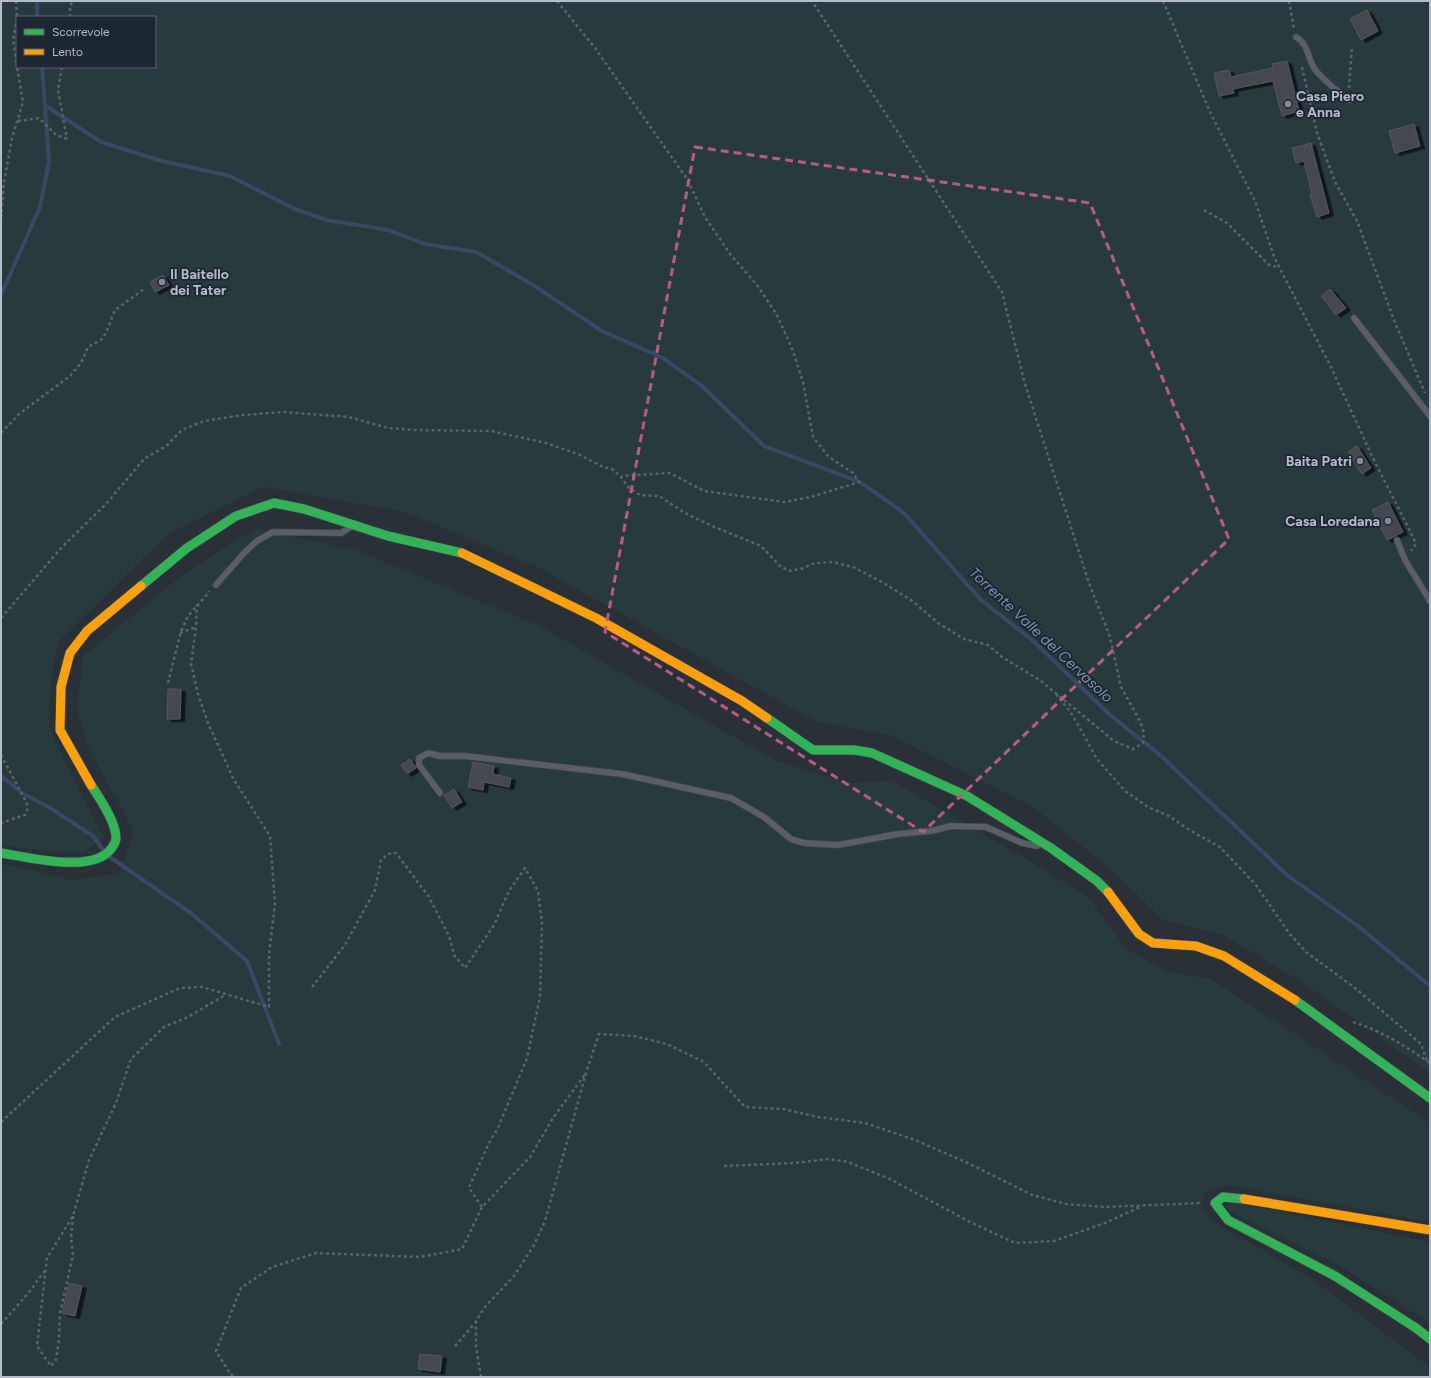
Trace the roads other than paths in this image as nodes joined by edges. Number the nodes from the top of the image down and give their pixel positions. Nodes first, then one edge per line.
1 (1296, 37) road end
2 (1350, 100) road end
3 (1354, 318) dead end
4 (1430, 416) edge
5 (355, 525) junction
6 (1396, 540) dead end
7 (216, 585) road end
8 (1430, 601) edge
9 (440, 793) dead end
10 (1051, 848) junction
11 (1, 853) edge
12 (1430, 1098) edge
13 (1430, 1230) edge
14 (1430, 1339) edge

1 - 2 lane
3 - 4 lane
5 - 7 lane
5 - 10 street
5 - 11 street
6 - 8 lane
9 - 10 lane
10 - 12 street
13 - 14 street

